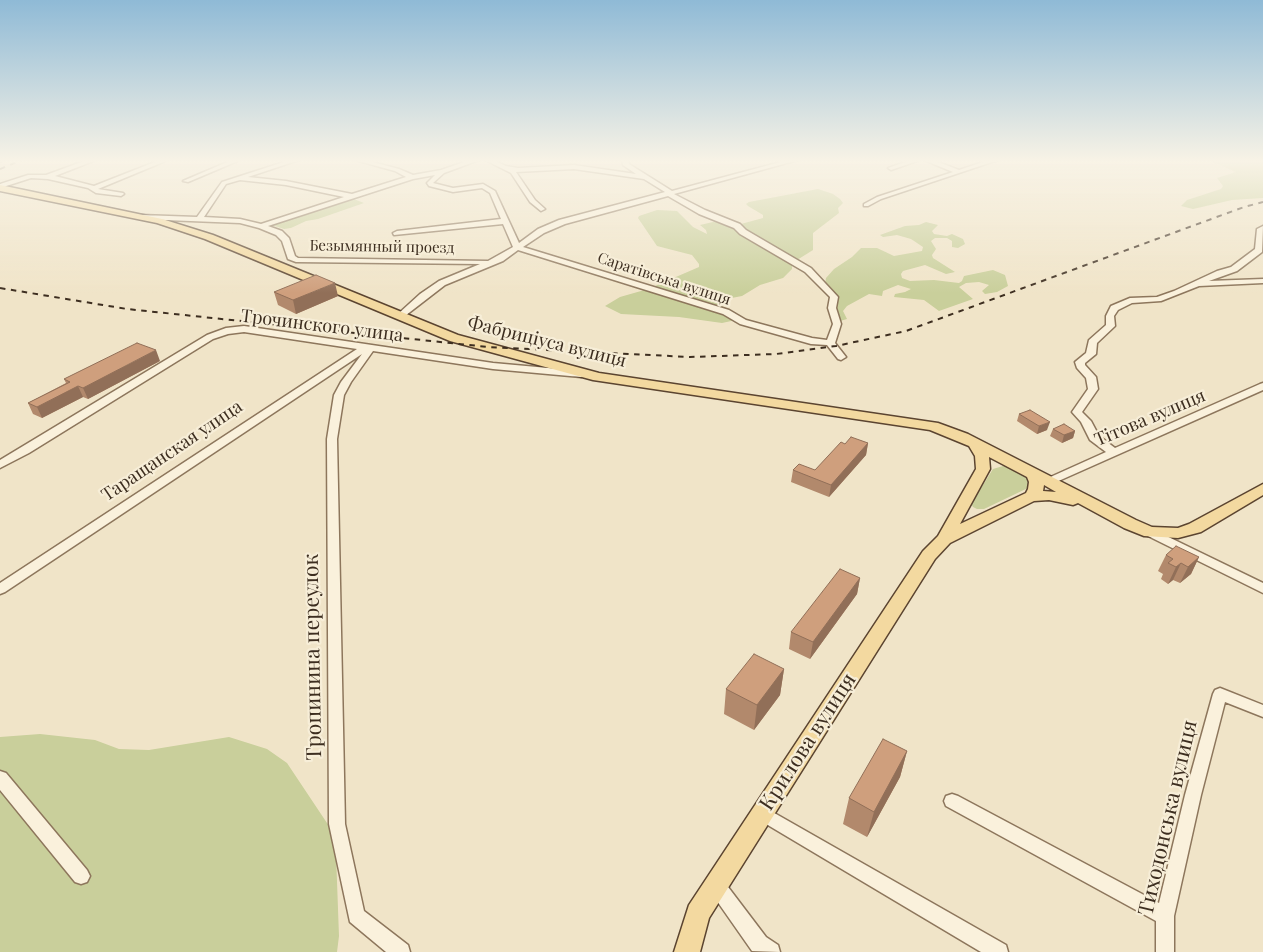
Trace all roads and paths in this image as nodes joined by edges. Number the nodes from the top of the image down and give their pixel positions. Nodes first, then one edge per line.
1 (82, 204) edge
2 (209, 204) edge
3 (325, 204) edge
4 (499, 204) edge
5 (536, 204) edge
6 (627, 204) edge
7 (689, 204) edge
8 (541, 209) dead end
9 (141, 217) junction
10 (200, 218) junction
11 (506, 221) junction
12 (261, 226) junction
13 (1263, 228) edge
14 (397, 232) dead end
15 (517, 247) junction
16 (492, 262) junction
17 (1263, 281) edge
18 (1196, 284) junction
19 (401, 316) junction
20 (830, 343) junction
21 (368, 348) junction
22 (841, 357) dead end
23 (586, 374) junction
24 (1263, 386) edge
25 (975, 443) junction
26 (1112, 452) junction
27 (1017, 464) junction
28 (0, 465) edge
29 (983, 469) junction
30 (1034, 474) junction
31 (1050, 481) junction
32 (1263, 489) edge
33 (1030, 496) junction
34 (1089, 503) junction
35 (963, 506) junction
36 (986, 518) junction
37 (1150, 532) junction
38 (944, 540) junction
39 (1263, 588) edge
40 (0, 589) edge
41 (1263, 711) edge
42 (0, 778) edge
43 (952, 801) dead end
44 (762, 813) junction
45 (81, 876) dead end
46 (716, 885) junction
47 (1165, 916) junction
48 (401, 952) edge
49 (687, 952) edge
50 (771, 952) edge
51 (999, 952) edge
52 (1165, 952) edge

1 - 9 main road, Фабриціуса вулиця
2 - 10 street
3 - 12 street
4 - 11 street
5 - 8 street
6 - 15 street
7 - 20 street
9 - 10 street, Безымянный проезд
9 - 19 main road, Фабриціуса вулиця
10 - 12 street, Безымянный проезд
11 - 14 street
11 - 15 street
12 - 16 street, Безымянный проезд
13 - 18 street
15 - 16 street
15 - 20 street, Саратівська вулиця
16 - 19 street
17 - 18 street
18 - 26 street
19 - 23 main road, Фабриціуса вулиця
20 - 22 street
21 - 23 street, Трочинского улица
21 - 28 street, Трочинского улица
21 - 40 street, Таращанская улица
21 - 48 street, Тропинина переулок
23 - 25 main road, Фабриціуса вулиця
24 - 26 street, Тітова вулиця
25 - 27 main road, Фабриціуса вулиця
25 - 29 main road
26 - 31 street, Тітова вулиця
27 - 29 main road
27 - 30 main road, Фабриціуса вулиця
29 - 35 main road
30 - 31 main road, Фабриціуса вулиця
30 - 33 main road
31 - 34 main road, Фабриціуса вулиця
32 - 37 main road
33 - 34 main road
33 - 36 main road
34 - 37 main road
35 - 36 main road
35 - 38 main road
36 - 38 main road
37 - 39 street
38 - 44 main road, Крилова вулиця
41 - 47 street, Тиходонська вулиця
42 - 45 street
43 - 47 street
44 - 46 main road, Крилова вулиця
44 - 51 street
46 - 49 main road, Крилова вулиця
46 - 50 street
47 - 52 street, Тиходонська вулиця

